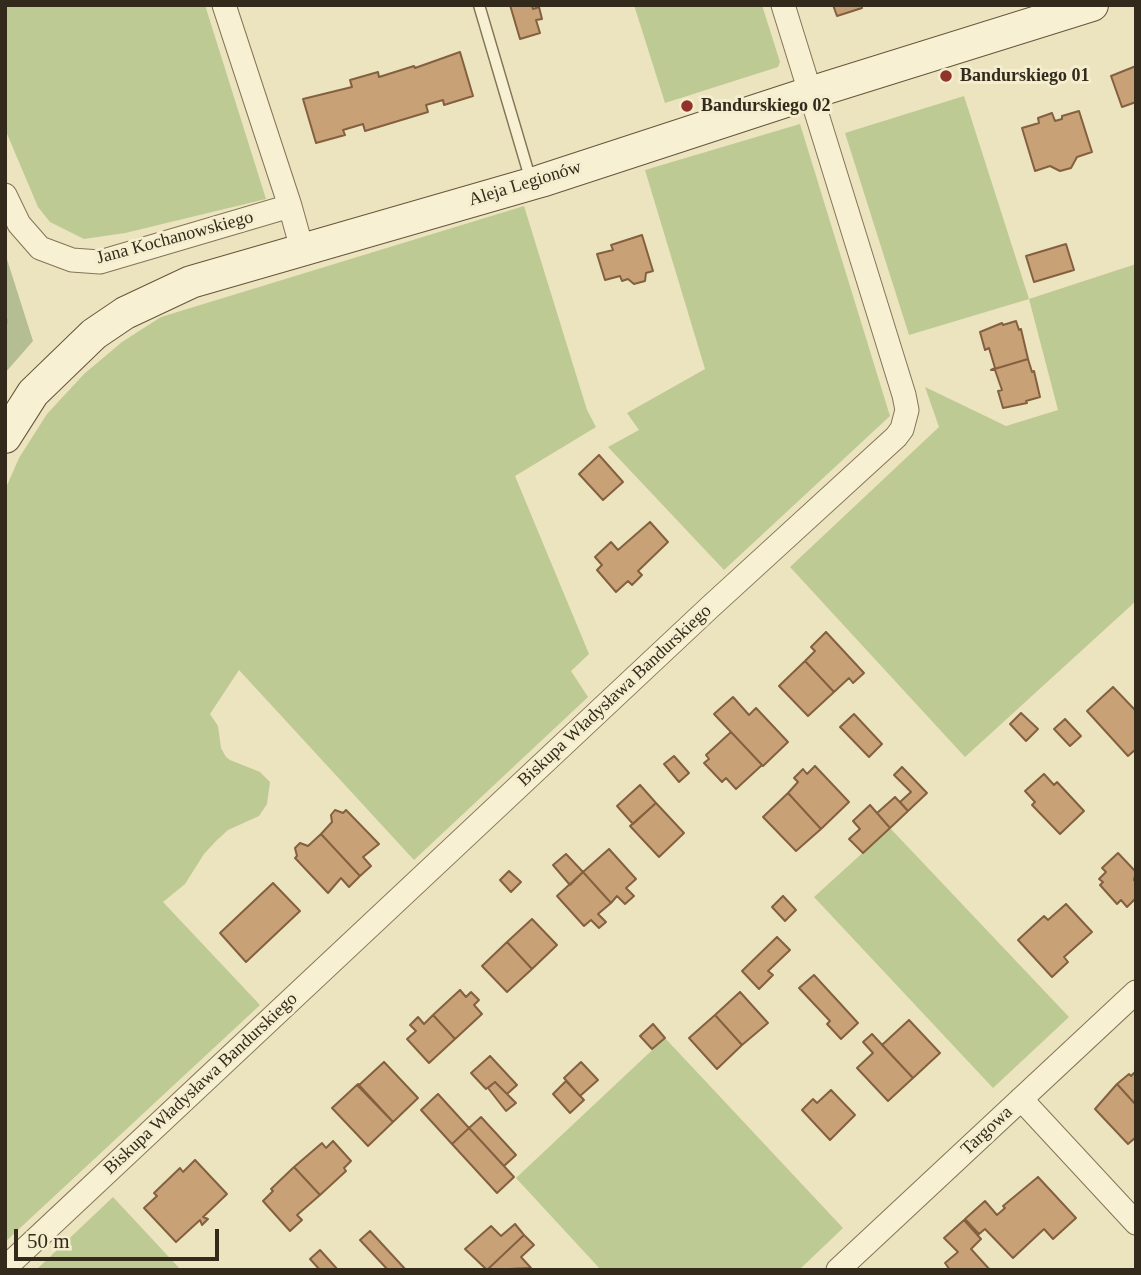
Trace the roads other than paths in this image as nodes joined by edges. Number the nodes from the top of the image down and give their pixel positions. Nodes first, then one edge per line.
1 (224, 5) edge
2 (479, 5) edge
3 (783, 5) edge
4 (1092, 5) edge
5 (810, 93) junction
6 (532, 183) junction
7 (5, 195) edge
8 (290, 206) junction
9 (302, 249) junction
10 (5, 437) edge
11 (1136, 992) edge
12 (1021, 1099) junction
13 (1136, 1223) edge
14 (5, 1268) edge
15 (838, 1270) edge

1 - 8 street
2 - 6 lane
3 - 5 street, Biskupa Władysława Bandurskiego
4 - 5 street, Aleja Legionów
5 - 6 street, Aleja Legionów
5 - 14 street, Biskupa Władysława Bandurskiego
6 - 9 street, Aleja Legionów
7 - 8 street, Jana Kochanowskiego
8 - 9 street
9 - 10 street, Aleja Legionów
11 - 12 street, Targowa
12 - 13 street
12 - 15 street, Targowa

